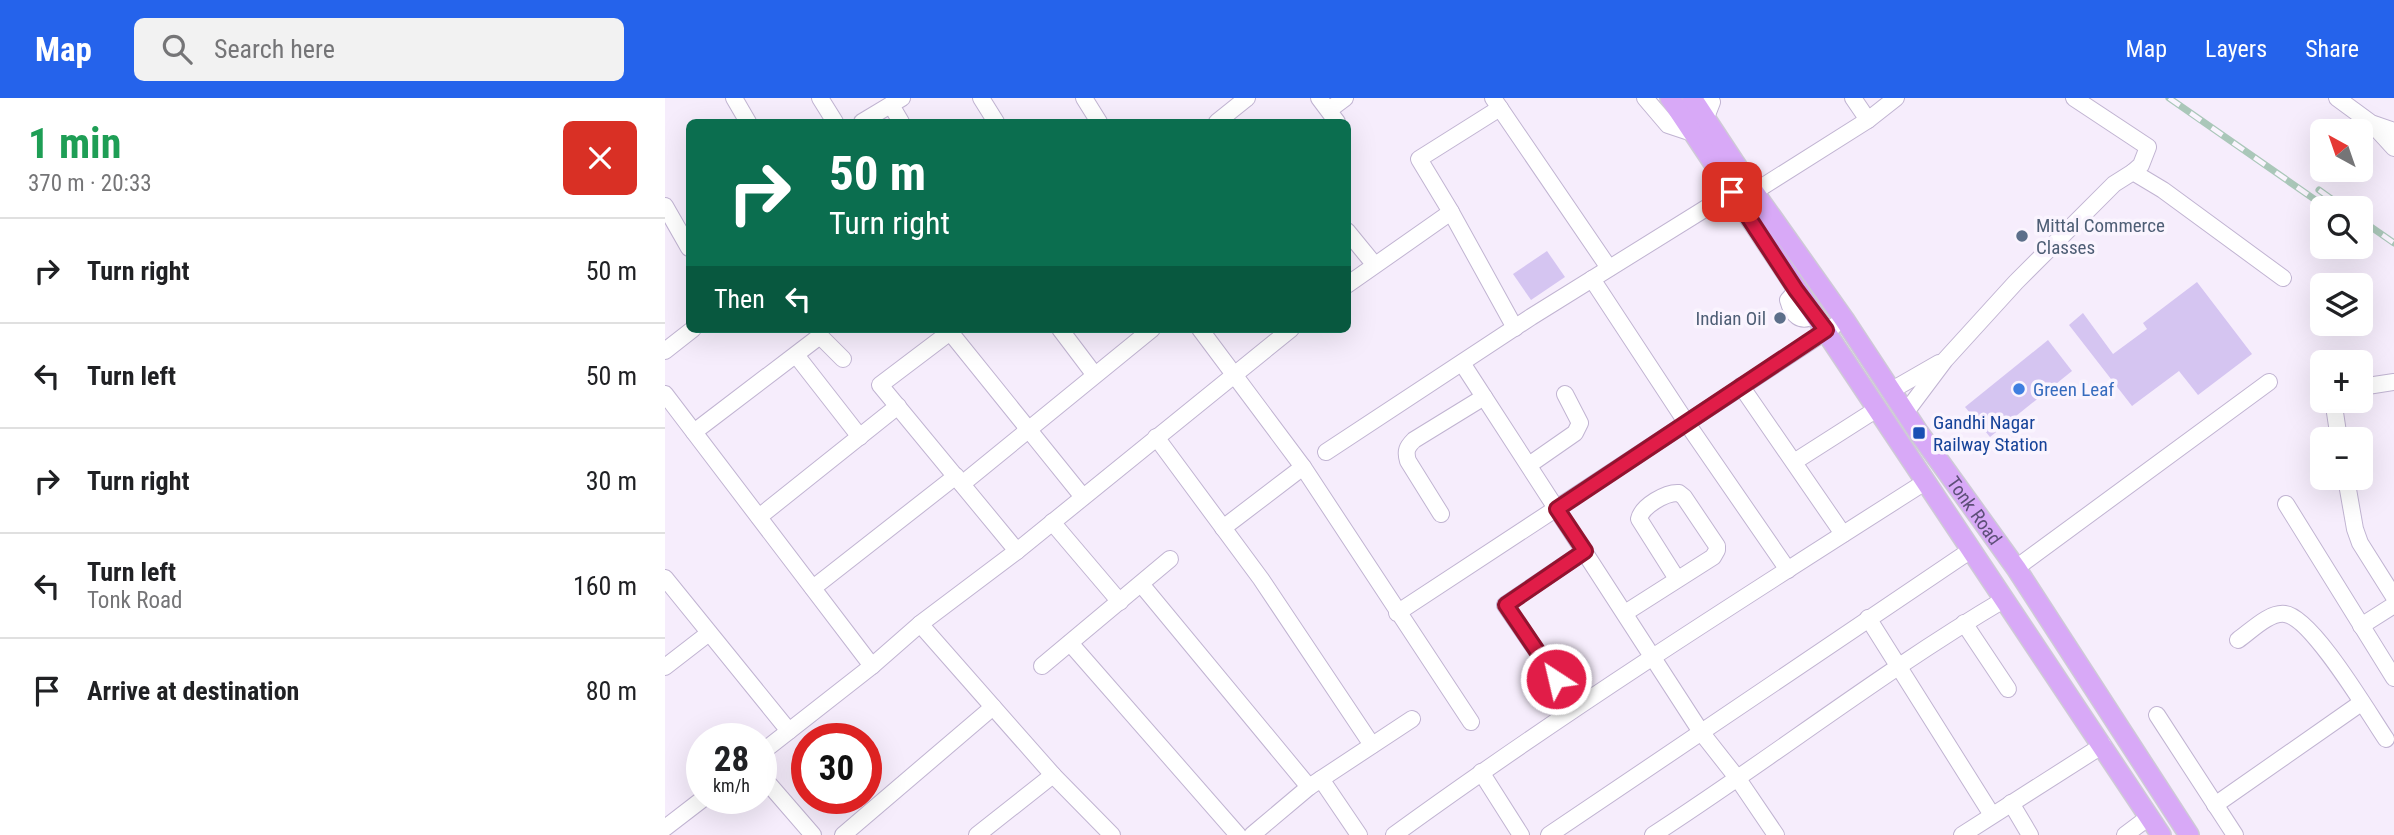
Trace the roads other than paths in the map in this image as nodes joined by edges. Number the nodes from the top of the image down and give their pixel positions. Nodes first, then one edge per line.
1 (734, 98) edge
2 (820, 98) edge
3 (981, 98) edge
4 (1247, 98) edge
5 (1345, 98) edge
6 (1645, 98) edge
7 (1710, 98) edge
8 (1853, 98) edge
9 (1896, 98) edge
10 (2074, 98) edge
11 (897, 101) edge
12 (1679, 101) edge
13 (2346, 101) edge
14 (1497, 103) edge
15 (1328, 110) edge
16 (746, 119) edge
17 (833, 119) edge
18 (867, 119) edge
19 (900, 119) edge
20 (994, 119) edge
21 (1221, 119) edge
22 (2366, 119) edge
23 (1868, 120) junction
24 (2373, 124) edge
25 (2373, 125) edge
26 (1699, 127) junction
27 (2394, 131) edge
28 (2394, 148) edge
29 (2133, 172) junction
30 (1732, 192) junction
31 (1754, 192) junction
32 (665, 206) edge
33 (1451, 212) junction
34 (1351, 236) edge
35 (686, 243) edge
36 (1374, 264) junction
37 (1609, 268) junction
38 (2283, 278) dead end
39 (1592, 279) junction
40 (1351, 282) edge
41 (1845, 319) junction
42 (1820, 323) junction
43 (1515, 328) junction
44 (687, 333) edge
45 (819, 333) edge
46 (949, 333) edge
47 (954, 333) edge
48 (1063, 333) edge
49 (1147, 333) edge
50 (1203, 333) edge
51 (1286, 333) edge
52 (665, 351) edge
53 (796, 355) junction
54 (843, 359) dead end
55 (1945, 360) junction
56 (1462, 363) junction
57 (1094, 374) junction
58 (1233, 374) junction
59 (2269, 382) dead end
60 (2394, 382) edge
61 (2373, 385) edge
62 (1741, 386) junction
63 (1892, 390) junction
64 (665, 394) edge
65 (1565, 394) dead end
66 (1484, 397) junction
67 (898, 406) junction
68 (1877, 409) junction
69 (1906, 412) junction
70 (1686, 422) junction
71 (1028, 428) junction
72 (694, 432) junction
73 (860, 436) junction
74 (1156, 437) junction
75 (1326, 452) dead end
76 (1794, 462) junction
77 (1529, 465) junction
78 (1303, 467) junction
79 (959, 480) junction
80 (1924, 482) junction
81 (2348, 490) edge
82 (1083, 497) junction
83 (2285, 504) dead end
84 (1557, 509) junction
85 (1441, 514) dead end
86 (759, 517) junction
87 (1052, 522) junction
88 (1223, 528) junction
89 (1843, 534) junction
90 (1971, 550) junction
91 (1017, 551) junction
92 (1585, 551) junction
93 (1170, 559) dead end
94 (2017, 568) junction
95 (1788, 570) junction
96 (665, 578) edge
97 (1677, 579) junction
98 (1141, 584) junction
99 (813, 588) junction
100 (2394, 597) edge
101 (2005, 599) junction
102 (1119, 602) junction
103 (2394, 605) edge
104 (1397, 612) junction
105 (1625, 613) junction
106 (1868, 618) junction
107 (1963, 623) junction
108 (920, 624) junction
109 (2361, 626) junction
110 (709, 633) junction
111 (2238, 640) dead end
112 (1070, 643) junction
113 (1654, 656) junction
114 (1899, 664) junction
115 (872, 666) junction
116 (1042, 666) dead end
117 (665, 667) edge
118 (2394, 678) edge
119 (2008, 689) dead end
120 (1569, 698) dead end
121 (2361, 703) junction
122 (993, 707) junction
123 (2157, 715) dead end
124 (1412, 719) dead end
125 (1471, 722) dead end
126 (789, 731) junction
127 (1701, 732) junction
128 (2386, 739) dead end
129 (777, 740) edge
130 (1372, 745) junction
131 (2103, 745) junction
132 (1481, 772) junction
133 (1053, 775) junction
134 (1738, 779) junction
135 (1315, 783) junction
136 (777, 793) edge
137 (2011, 803) junction
138 (2215, 805) junction
139 (686, 811) edge
140 (1992, 815) junction
141 (2149, 817) junction
142 (665, 828) edge
143 (981, 834) edge
144 (813, 835) edge
145 (843, 835) edge
146 (1112, 835) edge
147 (1238, 835) edge
148 (1252, 835) edge
149 (1359, 835) edge
150 (1394, 835) edge
151 (1521, 835) edge
152 (1549, 835) edge
153 (1653, 835) edge
154 (1776, 835) edge
155 (1962, 835) edge
156 (2030, 835) edge
157 (2125, 835) edge
158 (2161, 835) edge
159 (2189, 835) edge
160 (2235, 835) edge

1 - 16 street
2 - 17 street
3 - 20 street
4 - 21 street
5 - 15 street
6 - 26 street
7 - 26 street
8 - 23 street
9 - 23 street
10 - 29 street
11 - 18 street
11 - 19 street
12 - 26 main road
13 - 22 street
14 - 33 street
14 - 37 street
23 - 31 street
24 - 27 street
25 - 28 street
26 - 30 main road, Tonk Road
26 - 31 main road, Tonk Road
29 - 38 street
29 - 55 street
30 - 37 street
30 - 42 main road, Tonk Road
31 - 41 main road, Tonk Road
32 - 35 street
33 - 36 street
33 - 43 street
34 - 36 street
36 - 40 street
37 - 39 street
39 - 43 street
39 - 70 street
41 - 42 street
41 - 63 main road, Tonk Road
42 - 62 street
42 - 68 main road, Tonk Road
43 - 56 street
44 - 52 street
45 - 53 street
45 - 54 street
46 - 67 street
47 - 71 street
48 - 57 street
49 - 57 street
50 - 58 street
51 - 58 street
53 - 72 street
53 - 73 street
55 - 63 street
55 - 69 street
56 - 66 street
56 - 75 street
57 - 71 street
58 - 74 street
58 - 78 street
59 - 94 street
60 - 61 street
62 - 70 street
62 - 76 street
63 - 69 main road, Tonk Road
64 - 72 street
65 - 77 street
66 - 77 street
66 - 85 street
67 - 73 street
67 - 79 street
68 - 76 street
68 - 80 main road, Tonk Road
69 - 94 main road, Tonk Road
70 - 84 street
70 - 95 street
71 - 79 street
71 - 82 street
72 - 86 street
73 - 86 street
74 - 82 street
74 - 88 street
76 - 89 street
77 - 84 street
78 - 88 street
78 - 104 street
79 - 91 street
79 - 99 street
80 - 89 street
80 - 90 main road, Tonk Road
81 - 100 street
82 - 87 street
83 - 109 street
84 - 92 street
84 - 104 street
86 - 99 street
87 - 91 street
87 - 102 street
88 - 130 street
89 - 95 street
90 - 101 main road, Tonk Road
90 - 106 street
91 - 108 street
92 - 105 street
92 - 120 street
93 - 98 street
94 - 159 main road, Tonk Road
95 - 113 street
96 - 110 street
97 - 97 street
97 - 105 street
98 - 102 street
98 - 135 street
99 - 115 street
101 - 107 street
101 - 131 main road, Tonk Road
102 - 112 street
103 - 109 street
104 - 125 street
105 - 113 street
106 - 114 street
106 - 127 street
107 - 114 street
107 - 119 street
108 - 115 street
108 - 122 street
109 - 118 street
110 - 117 street
110 - 126 street
111 - 121 street
112 - 116 street
112 - 147 street
113 - 127 street
113 - 132 street
114 - 134 street
114 - 140 street
115 - 126 street
121 - 128 street
121 - 138 street
122 - 133 street
122 - 145 street
123 - 138 street
124 - 130 street
126 - 129 street
127 - 134 street
127 - 152 street
130 - 135 street
131 - 137 street
131 - 141 main road, Tonk Road
132 - 150 street
132 - 151 street
133 - 143 street
133 - 146 street
134 - 153 street
134 - 154 street
135 - 148 street
135 - 149 street
136 - 144 street
137 - 140 street
137 - 156 street
138 - 160 street
139 - 142 street
140 - 155 street
141 - 157 street
141 - 158 main road, Tonk Road

